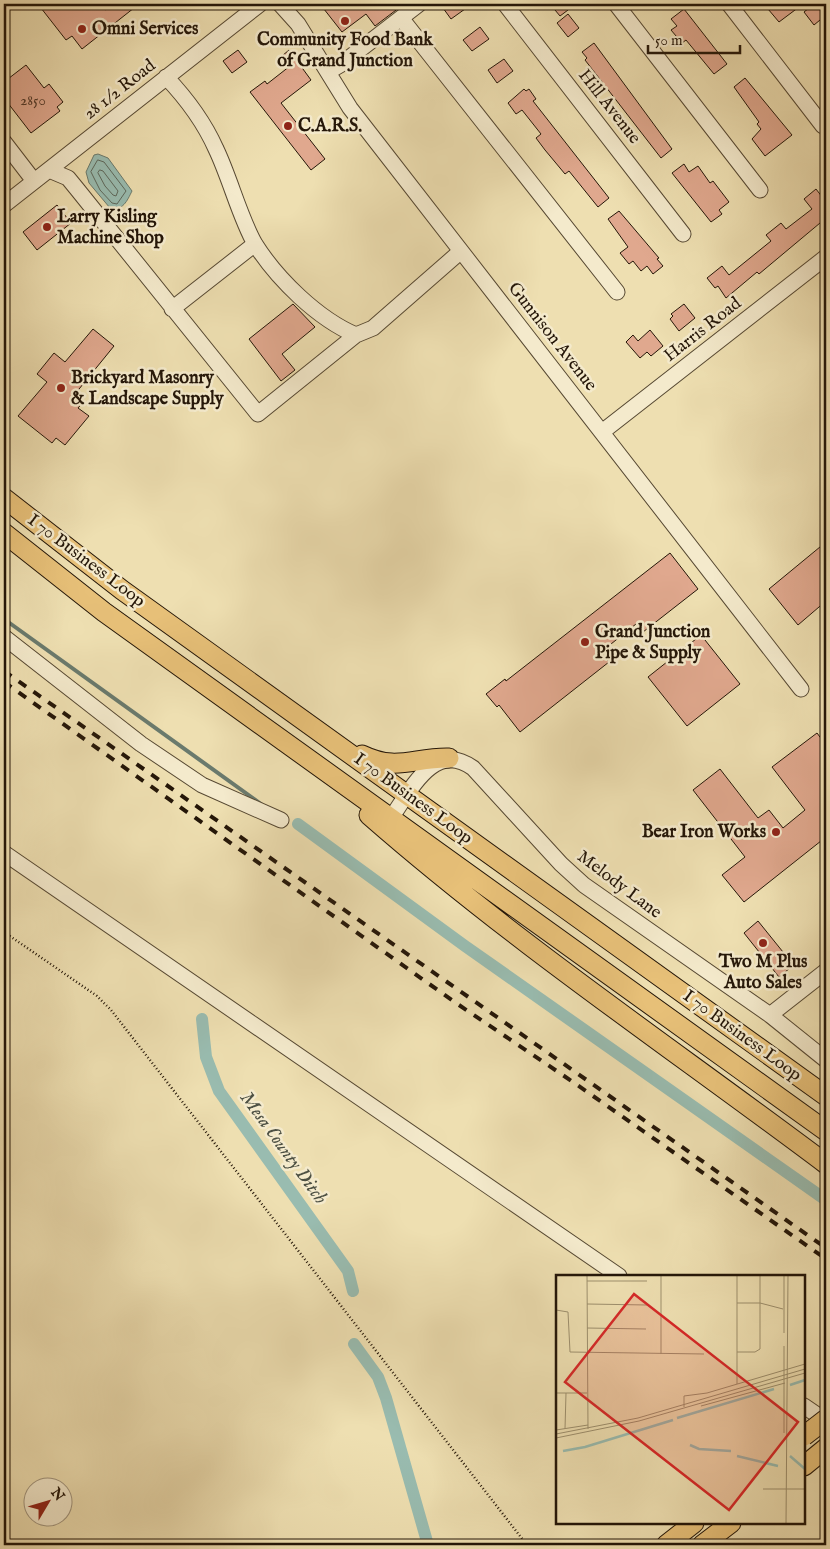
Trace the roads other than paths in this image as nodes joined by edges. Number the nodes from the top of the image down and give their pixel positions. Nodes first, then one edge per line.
1 (260, 4) edge
2 (280, 4) edge
3 (419, 4) edge
4 (505, 4) edge
5 (616, 4) edge
6 (729, 4) edge
7 (401, 18) junction
8 (328, 72) junction
9 (166, 77) junction
10 (824, 126) dead end
11 (4, 142) edge
12 (48, 170) junction
13 (34, 181) junction
14 (760, 190) dead end
15 (4, 205) edge
16 (683, 234) dead end
17 (255, 244) junction
18 (461, 250) junction
19 (826, 257) edge
20 (617, 292) dead end
21 (172, 309) junction
22 (356, 335) junction
23 (602, 432) junction
24 (4, 498) edge
25 (4, 533) edge
26 (4, 637) edge
27 (801, 688) dead end
28 (326, 737) junction
29 (289, 745) junction
30 (449, 758) junction
31 (407, 795) junction
32 (391, 818) junction
33 (281, 820) dead end
34 (4, 853) edge
35 (826, 971) edge
36 (770, 1015) junction
37 (826, 1060) edge
38 (826, 1096) edge
39 (826, 1131) edge
40 (825, 1163) edge
41 (619, 1275) edge
42 (805, 1407) edge
43 (826, 1420) edge
44 (805, 1435) edge
45 (826, 1448) edge
46 (805, 1465) edge
47 (693, 1524) edge
48 (730, 1524) edge
49 (666, 1545) edge
50 (702, 1545) edge

1 - 9 street, 28 1/2 Road
2 - 8 street, Gunnison Avenue
3 - 7 street
4 - 16 street, Hill Avenue
5 - 14 street
6 - 10 street
7 - 8 street
7 - 20 street
8 - 18 street, Gunnison Avenue
9 - 12 street, 28 1/2 Road
9 - 17 street
11 - 13 street
12 - 13 street, 28 1/2 Road
12 - 21 street
13 - 15 street, 28 1/2 Road
17 - 21 street
17 - 22 street
18 - 22 street
18 - 23 street, Gunnison Avenue
19 - 23 street, Harris Road
21 - 22 street
23 - 27 street, Gunnison Avenue
24 - 28 main road, I 70 Business Loop
25 - 29 main road, I 70 Business Loop
26 - 33 street
28 - 30 main road
28 - 31 main road, I 70 Business Loop
29 - 32 main road, I 70 Business Loop
29 - 40 main road
30 - 31 street
30 - 36 street, Melody Lane
31 - 32 street
31 - 38 main road, I 70 Business Loop
32 - 39 main road, I 70 Business Loop
34 - 41 street
35 - 36 street
36 - 37 street, Melody Lane
42 - 43 street
43 - 44 main road, bridge
45 - 46 main road
47 - 49 main road
48 - 50 main road

